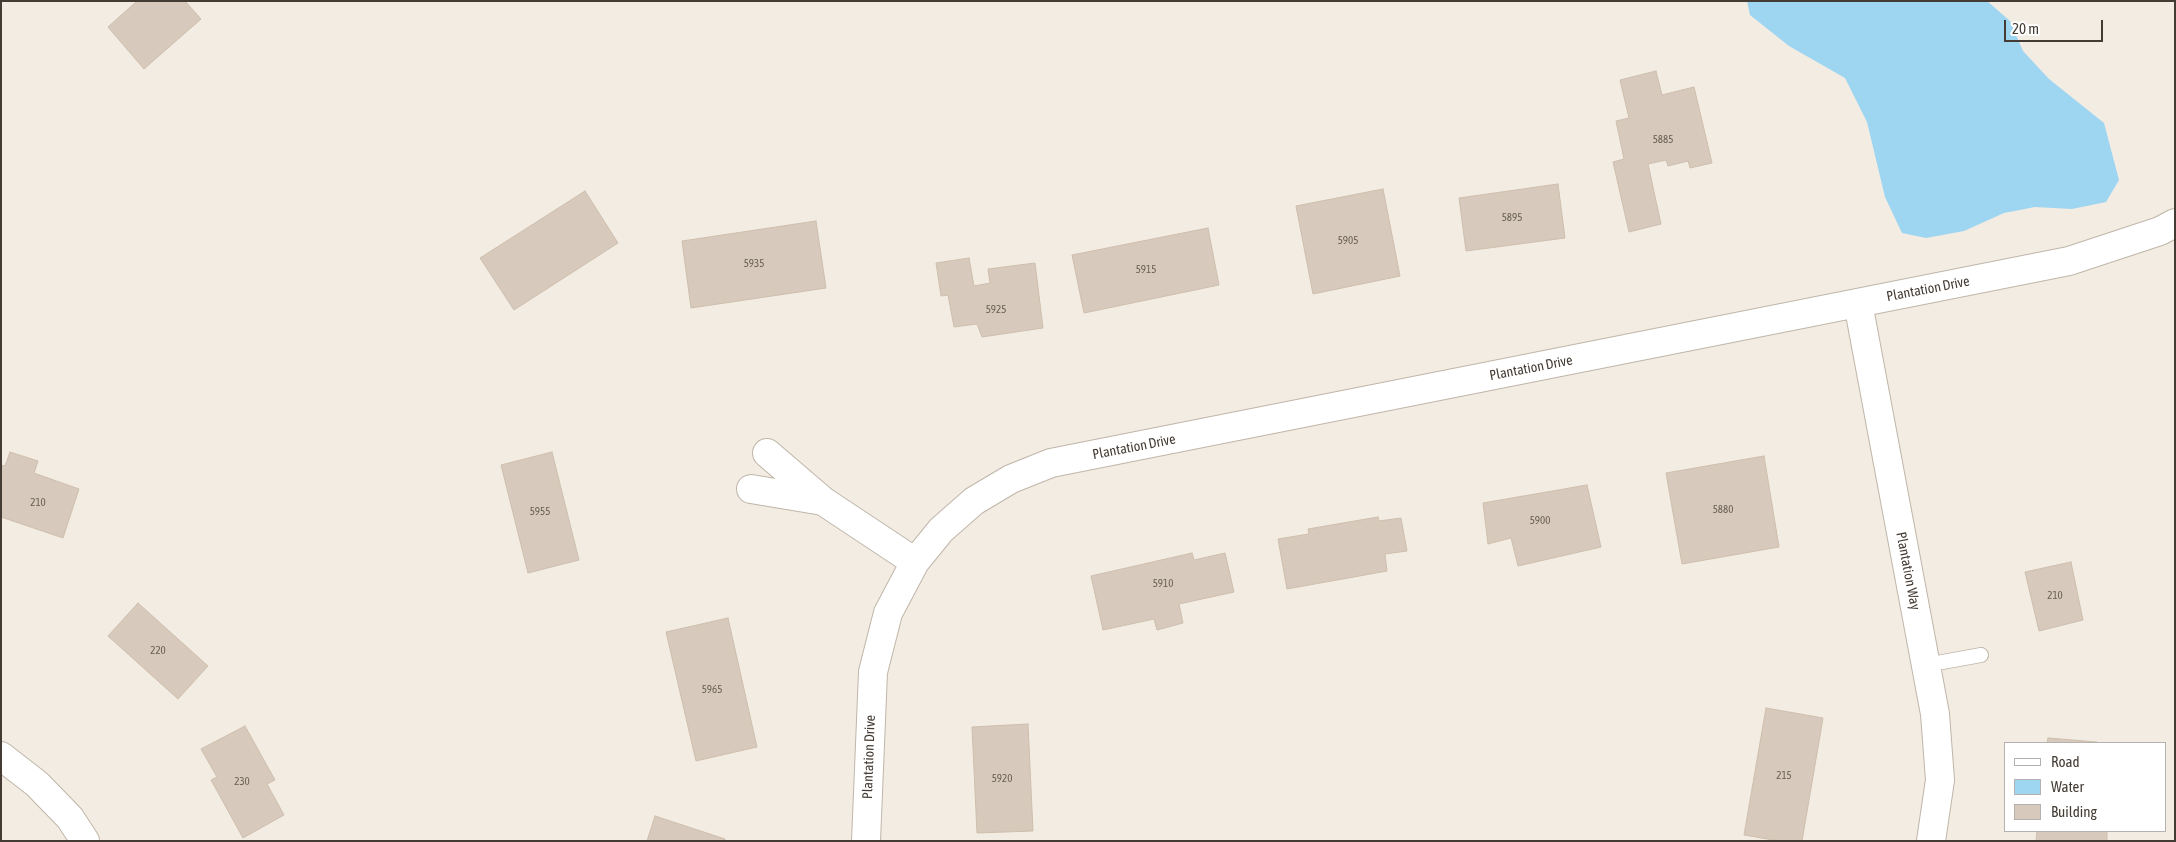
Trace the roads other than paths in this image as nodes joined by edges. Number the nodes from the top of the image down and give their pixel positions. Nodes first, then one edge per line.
1 (2175, 223) edge
2 (1858, 303) junction
3 (766, 453) dead end
4 (752, 489) dead end
5 (823, 500) junction
6 (915, 562) junction
7 (1981, 656) dead end
8 (1926, 665) junction
9 (1, 756) edge
10 (85, 841) edge
11 (866, 841) edge
12 (1931, 841) edge

1 - 2 street, Plantation Drive
2 - 6 street, Plantation Drive
2 - 8 street, Plantation Way
3 - 5 street
4 - 5 street
5 - 6 street
6 - 11 street, Plantation Drive
7 - 8 lane
8 - 12 street, Plantation Way
9 - 10 street

